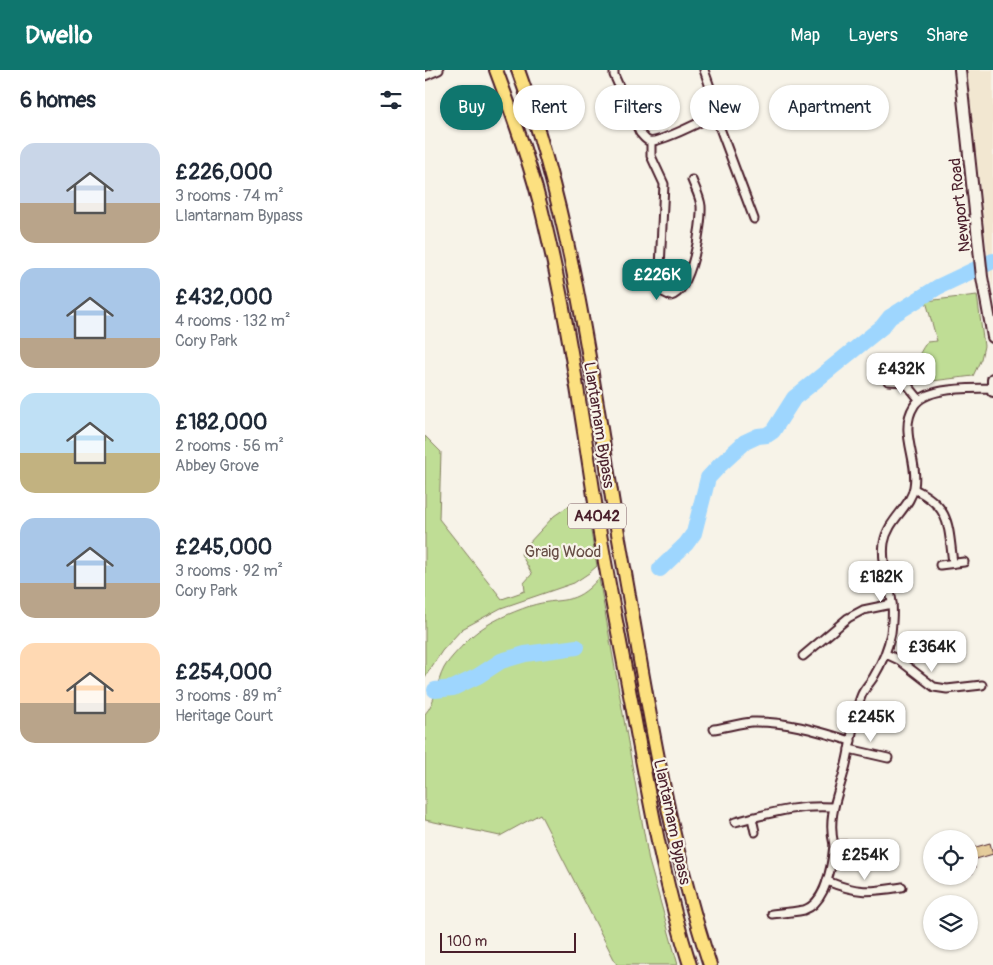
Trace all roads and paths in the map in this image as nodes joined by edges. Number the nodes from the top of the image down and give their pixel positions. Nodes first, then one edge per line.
1 (439, 70) edge
2 (496, 70) edge
3 (518, 70) edge
4 (614, 70) edge
5 (704, 70) edge
6 (961, 70) edge
7 (425, 76) edge
8 (709, 85) edge
9 (690, 126) edge
10 (721, 130) edge
11 (651, 142) junction
12 (692, 180) dead end
13 (754, 219) dead end
14 (993, 336) edge
15 (888, 381) dead end
16 (993, 386) edge
17 (919, 399) junction
18 (914, 488) junction
19 (964, 562) dead end
20 (953, 563) junction
21 (940, 565) dead end
22 (892, 604) junction
23 (886, 654) junction
24 (803, 656) dead end
25 (982, 685) dead end
26 (714, 729) dead end
27 (851, 741) junction
28 (849, 749) junction
29 (888, 758) dead end
30 (833, 807) junction
31 (752, 818) junction
32 (735, 822) dead end
33 (755, 832) dead end
34 (872, 844) dead end
35 (834, 845) junction
36 (827, 881) junction
37 (902, 887) dead end
38 (772, 914) dead end
39 (690, 965) edge
40 (710, 965) edge

1 - 7 street
2 - 39 highway, Llantarnam Bypass / A4042
3 - 40 highway, Llantarnam Bypass / A4042
4 - 11 street
5 - 8 street
6 - 14 street, Newport Road
9 - 11 street
10 - 13 street
11 - 12 street
15 - 17 street
16 - 17 street
17 - 18 street
18 - 20 street
18 - 22 street
19 - 20 street
20 - 21 street
22 - 23 street
22 - 24 street
23 - 25 street
23 - 27 street
26 - 27 street
27 - 28 street
28 - 29 street
28 - 30 street
30 - 31 street
30 - 35 street
31 - 32 street
31 - 33 street
34 - 35 street
35 - 36 street
36 - 37 street
36 - 38 street

